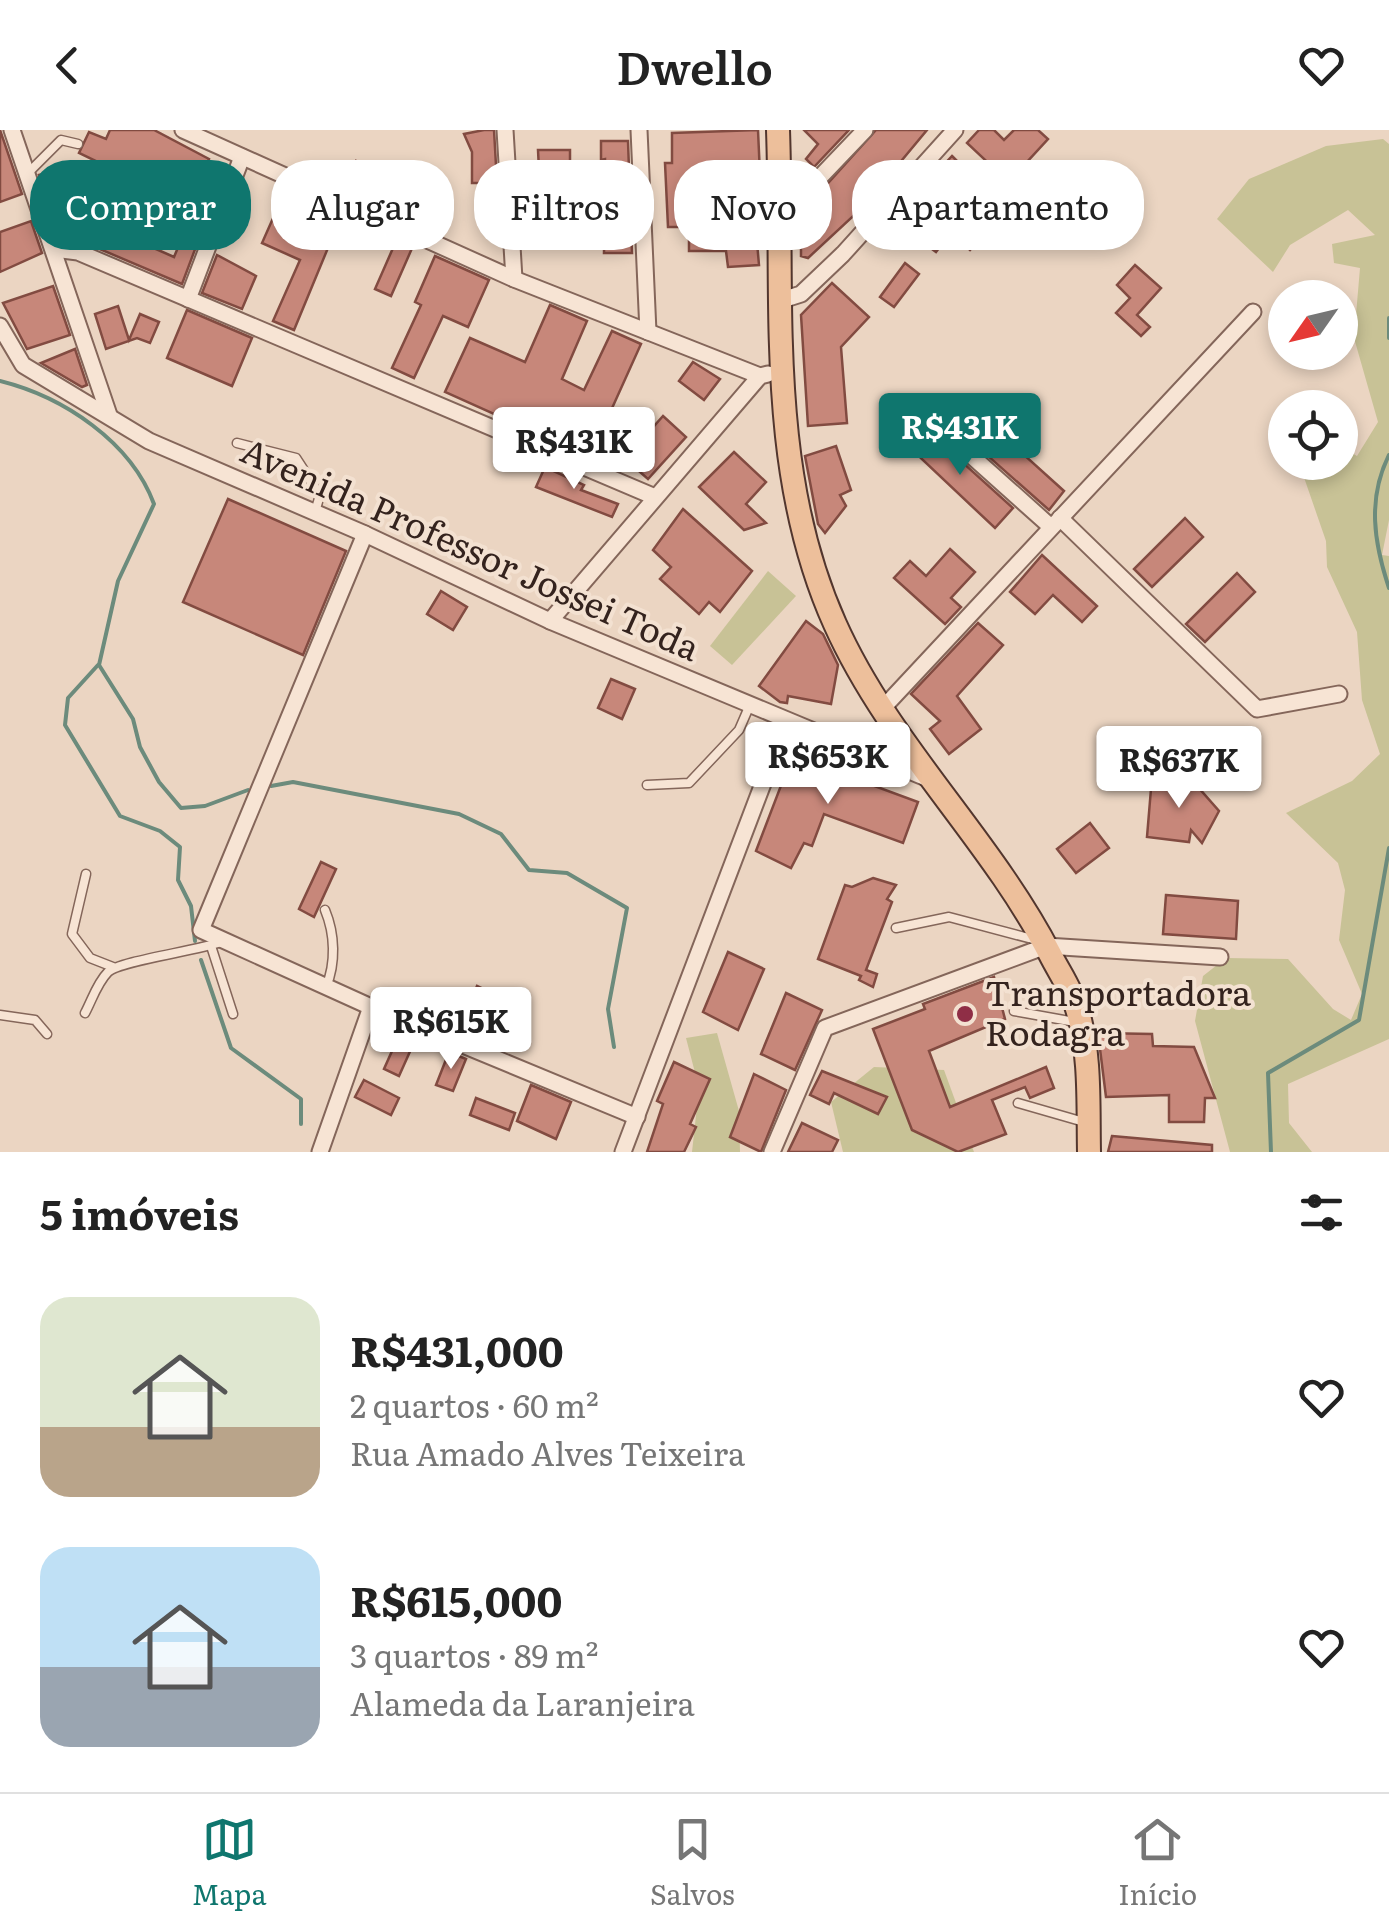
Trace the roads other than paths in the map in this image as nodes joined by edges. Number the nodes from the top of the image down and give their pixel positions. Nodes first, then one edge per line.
1 (12, 130) edge
2 (183, 130) edge
3 (505, 130) edge
4 (638, 130) edge
5 (865, 130) edge
6 (954, 130) edge
7 (784, 135) edge
8 (78, 144) dead end
9 (242, 156) junction
10 (783, 160) edge
11 (832, 165) edge
12 (27, 174) junction
13 (30, 182) edge
14 (54, 250) edge
15 (62, 250) edge
16 (781, 250) edge
17 (514, 279) junction
18 (188, 299) junction
19 (780, 301) junction
20 (1253, 312) dead end
21 (2, 332) edge
22 (648, 332) junction
23 (771, 373) junction
24 (109, 416) junction
25 (937, 424) dead end
26 (237, 443) dead end
27 (654, 497) junction
28 (315, 512) junction
29 (1056, 522) junction
30 (365, 534) junction
31 (550, 621) junction
32 (1339, 694) dead end
33 (749, 707) junction
34 (882, 708) junction
35 (786, 723) junction
36 (933, 780) junction
37 (647, 785) dead end
38 (86, 874) dead end
39 (325, 910) dead end
40 (896, 928) dead end
41 (218, 943) junction
42 (1045, 944) junction
43 (1220, 957) dead end
44 (113, 967) junction
45 (326, 987) junction
46 (370, 1007) junction
47 (1014, 1010) dead end
48 (85, 1014) dead end
49 (234, 1014) dead end
50 (0, 1015) edge
51 (1080, 1022) junction
52 (47, 1034) dead end
53 (1018, 1103) dead end
54 (637, 1117) junction
55 (1089, 1123) junction
56 (320, 1152) edge
57 (623, 1152) edge
58 (772, 1152) edge
59 (1090, 1152) edge

1 - 12 street
2 - 9 street
3 - 17 street
4 - 22 street
5 - 11 street
6 - 19 street
7 - 10 main road
8 - 12 lane
9 - 17 street
9 - 18 street
12 - 13 street
14 - 24 street
15 - 18 street
16 - 19 main road
17 - 22 street
18 - 27 street
19 - 23 main road
20 - 29 street
21 - 24 street, Avenida Professor Jossei Toda
22 - 23 street
23 - 27 street
23 - 34 main road
24 - 28 street, Avenida Professor Jossei Toda
25 - 29 street
26 - 28 lane
27 - 31 street
28 - 30 street, Avenida Professor Jossei Toda
29 - 32 street
29 - 34 street
30 - 31 street, Avenida Professor Jossei Toda
30 - 41 street
31 - 33 street, Avenida Professor Jossei Toda
33 - 35 street, Avenida Professor Jossei Toda
33 - 37 lane
34 - 36 main road
35 - 36 street, Avenida Professor Jossei Toda
35 - 54 street
36 - 42 main road
38 - 44 lane
39 - 45 lane
40 - 42 lane
41 - 44 lane
41 - 45 street
41 - 49 lane
42 - 43 street
42 - 51 main road
42 - 58 street
44 - 48 lane
45 - 46 street
46 - 54 street
46 - 56 street
47 - 51 lane
50 - 52 lane
51 - 55 main road
53 - 55 lane
54 - 57 street
55 - 59 main road

